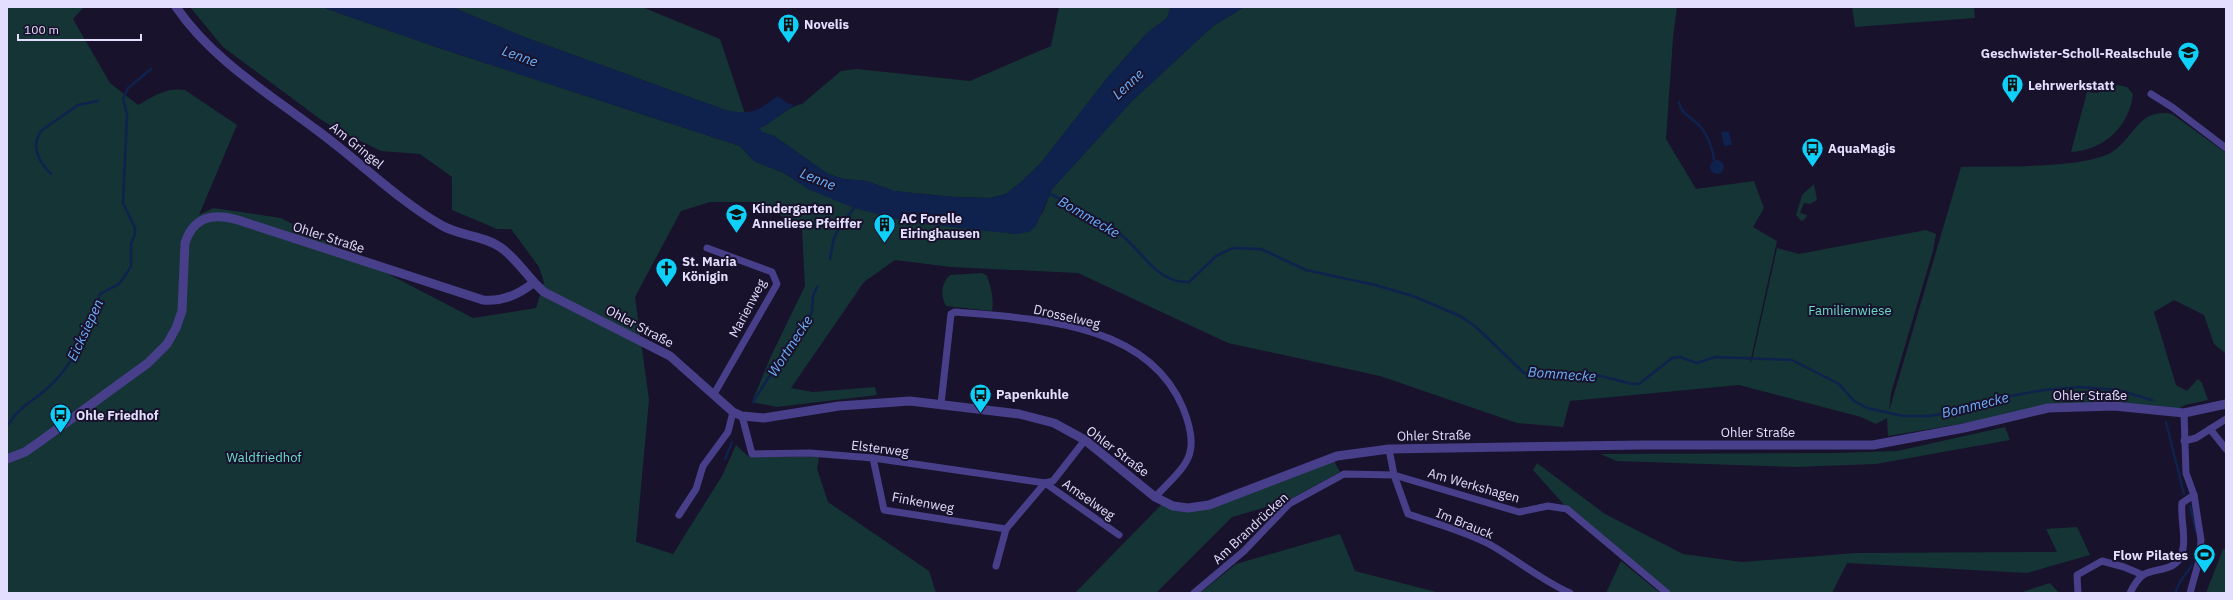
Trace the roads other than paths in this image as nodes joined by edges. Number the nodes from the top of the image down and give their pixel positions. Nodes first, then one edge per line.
1 (176, 7) edge
2 (2151, 94) dead end
3 (2226, 148) edge
4 (707, 248) dead end
5 (533, 283) junction
6 (714, 394) junction
7 (941, 404) junction
8 (2226, 404) edge
9 (733, 412) junction
10 (2184, 413) junction
11 (742, 416) junction
12 (2226, 419) edge
13 (2210, 429) junction
14 (1085, 440) junction
15 (2184, 441) junction
16 (1389, 449) junction
17 (2226, 449) edge
18 (873, 458) junction
19 (7, 459) edge
20 (1394, 475) junction
21 (1045, 483) junction
22 (2193, 496) junction
23 (1155, 497) junction
24 (679, 515) dead end
25 (1006, 530) junction
26 (1119, 535) dead end
27 (996, 566) dead end
28 (2143, 575) junction
29 (1194, 593) edge
30 (1570, 593) edge
31 (1667, 593) edge
32 (2078, 593) edge
33 (2130, 593) edge
34 (2190, 593) edge

1 - 5 street, Am Gringel
2 - 3 street
4 - 6 street, Marienweg
5 - 6 street, Ohler Straße
5 - 19 street, Ohler Straße
6 - 9 street, Ohler Straße
7 - 11 street, Ohler Straße
7 - 14 street, Ohler Straße
7 - 23 street, Drosselweg
8 - 10 street, Ohler Straße
9 - 11 street, Ohler Straße
9 - 24 street
10 - 15 street
10 - 16 street, Ohler Straße
11 - 18 street, Elsterweg
12 - 13 street
13 - 15 street
13 - 17 street
14 - 21 street, Amselweg
14 - 23 street, Ohler Straße
15 - 22 street
16 - 20 street, Im Brauck
16 - 23 street, Ohler Straße
18 - 21 street, Elsterweg
18 - 25 street, Finkenweg
20 - 29 street, Am Brandrücken
20 - 30 street, Im Brauck
20 - 31 street, Am Werkshagen
21 - 25 street, Amselweg
21 - 26 street, Amselweg
22 - 28 street
22 - 34 street
25 - 27 street, Amselweg
28 - 32 street
28 - 33 street

